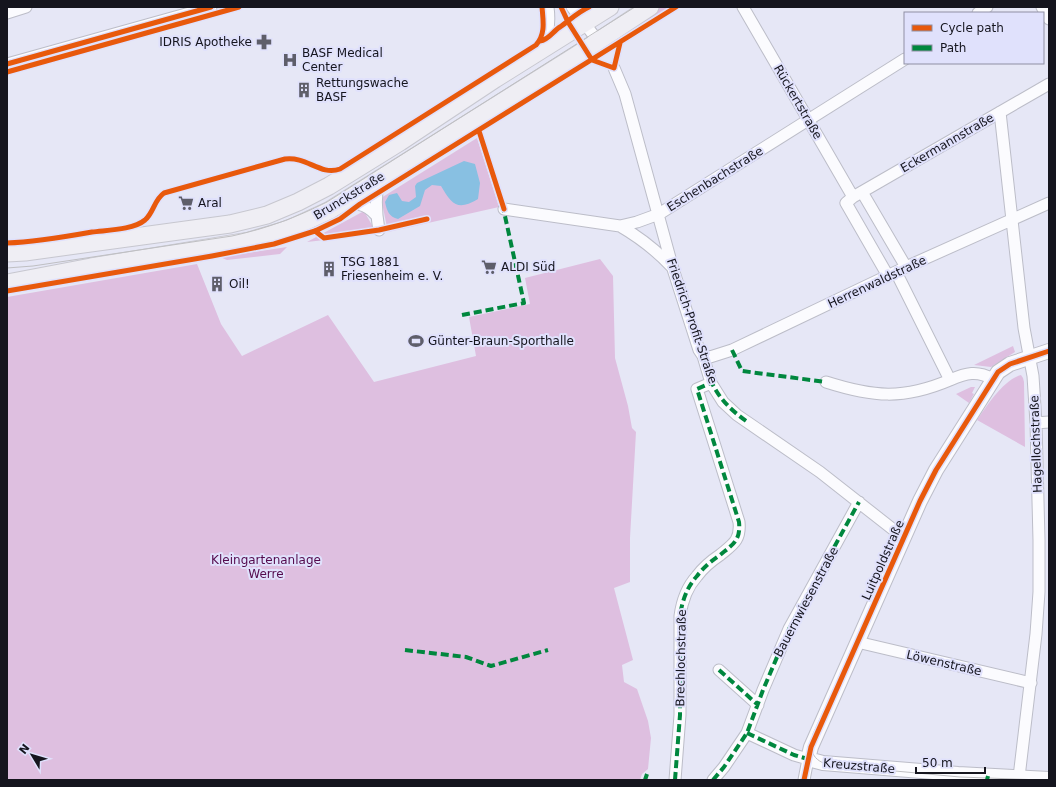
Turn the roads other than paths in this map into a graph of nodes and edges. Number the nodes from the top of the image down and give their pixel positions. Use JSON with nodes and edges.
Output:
{"nodes":[{"id":1,"x":26,"y":7,"type":"edge"},
{"id":2,"x":211,"y":7,"type":"edge"},
{"id":3,"x":548,"y":7,"type":"edge"},
{"id":4,"x":572,"y":7,"type":"edge"},
{"id":5,"x":610,"y":7,"type":"edge"},
{"id":6,"x":650,"y":7,"type":"edge"},
{"id":7,"x":743,"y":7,"type":"edge"},
{"id":8,"x":1042,"y":7,"type":"edge"},
{"id":9,"x":7,"y":12,"type":"edge"},
{"id":10,"x":1049,"y":19,"type":"edge"},
{"id":11,"x":584,"y":22,"type":"junction"},
{"id":12,"x":598,"y":41,"type":"junction"},
{"id":13,"x":540,"y":50,"type":"junction"},
{"id":14,"x":904,"y":61,"type":"edge"},
{"id":15,"x":7,"y":64,"type":"edge"},
{"id":16,"x":614,"y":68,"type":"dead end"},
{"id":17,"x":1049,"y":84,"type":"edge"},
{"id":18,"x":1000,"y":112,"type":"junction"},
{"id":19,"x":809,"y":121,"type":"junction"},
{"id":20,"x":379,"y":179,"type":"junction"},
{"id":21,"x":854,"y":197,"type":"junction"},
{"id":22,"x":1049,"y":203,"type":"edge"},
{"id":23,"x":504,"y":209,"type":"dead end"},
{"id":24,"x":330,"y":210,"type":"junction"},
{"id":25,"x":659,"y":214,"type":"junction"},
{"id":26,"x":376,"y":215,"type":"junction"},
{"id":27,"x":1012,"y":220,"type":"junction"},
{"id":28,"x":620,"y":226,"type":"junction"},
{"id":29,"x":379,"y":230,"type":"dead end"},
{"id":30,"x":7,"y":245,"type":"edge"},
{"id":31,"x":25,"y":252,"type":"junction"},
{"id":32,"x":7,"y":253,"type":"edge"},
{"id":33,"x":673,"y":269,"type":"junction"},
{"id":34,"x":897,"y":272,"type":"junction"},
{"id":35,"x":7,"y":282,"type":"edge"},
{"id":36,"x":1049,"y":351,"type":"edge"},
{"id":37,"x":703,"y":356,"type":"junction"},
{"id":38,"x":1030,"y":357,"type":"junction"},
{"id":39,"x":993,"y":379,"type":"junction"},
{"id":40,"x":950,"y":380,"type":"junction"},
{"id":41,"x":826,"y":382,"type":"dead end"},
{"id":42,"x":711,"y":383,"type":"junction"},
{"id":43,"x":1049,"y":422,"type":"edge"},
{"id":44,"x":1036,"y":423,"type":"junction"},
{"id":45,"x":859,"y":502,"type":"junction"},
{"id":46,"x":904,"y":538,"type":"junction"},
{"id":47,"x":1044,"y":539,"type":"edge"},
{"id":48,"x":857,"y":642,"type":"junction"},
{"id":49,"x":719,"y":670,"type":"dead end"},
{"id":50,"x":1031,"y":683,"type":"junction"},
{"id":51,"x":758,"y":705,"type":"junction"},
{"id":52,"x":747,"y":733,"type":"junction"},
{"id":53,"x":808,"y":759,"type":"junction"},
{"id":54,"x":987,"y":778,"type":"edge"},
{"id":55,"x":1019,"y":778,"type":"junction"},
{"id":56,"x":1049,"y":779,"type":"edge"},
{"id":57,"x":675,"y":780,"type":"edge"},
{"id":58,"x":713,"y":780,"type":"edge"},
{"id":59,"x":804,"y":780,"type":"edge"}],
"edges":[{"from":1,"to":9,"type":"street"},
{"from":2,"to":15,"type":"street"},
{"from":3,"to":13,"type":"street"},
{"from":4,"to":11,"type":"street"},
{"from":5,"to":11,"type":"main road","name":"Brunckstraße"},
{"from":6,"to":12,"type":"main road","name":"Brunckstraße"},
{"from":7,"to":19,"type":"street","name":"Rückertstraße"},
{"from":8,"to":10,"type":"street"},
{"from":11,"to":12,"type":"street"},
{"from":11,"to":13,"type":"main road","name":"Brunckstraße"},
{"from":12,"to":20,"type":"main road","name":"Brunckstraße"},
{"from":13,"to":31,"type":"main road","name":"Brunckstraße"},
{"from":14,"to":19,"type":"street","name":"Eschenbachstraße"},
{"from":16,"to":25,"type":"street","name":"Friedrich-Profit-Straße"},
{"from":17,"to":18,"type":"street","name":"Eckermannstraße"},
{"from":18,"to":21,"type":"street","name":"Eckermannstraße"},
{"from":18,"to":27,"type":"street","name":"Hagellochstraße"},
{"from":19,"to":21,"type":"street","name":"Rückertstraße"},
{"from":19,"to":25,"type":"street","name":"Eschenbachstraße"},
{"from":20,"to":24,"type":"main road","name":"Brunckstraße"},
{"from":20,"to":26,"type":"street"},
{"from":21,"to":34,"type":"street","name":"Rückertstraße"},
{"from":21,"to":34,"type":"street","name":"Rückertstraße"},
{"from":22,"to":27,"type":"street","name":"Herrenwaldstraße"},
{"from":23,"to":28,"type":"street","name":"Eschenbachstraße"},
{"from":24,"to":26,"type":"street"},
{"from":24,"to":35,"type":"main road","name":"Brunckstraße"},
{"from":25,"to":28,"type":"street","name":"Eschenbachstraße"},
{"from":25,"to":33,"type":"street","name":"Friedrich-Profit-Straße"},
{"from":26,"to":29,"type":"street"},
{"from":27,"to":34,"type":"street","name":"Herrenwaldstraße"},
{"from":27,"to":38,"type":"street","name":"Hagellochstraße"},
{"from":28,"to":33,"type":"street"},
{"from":30,"to":31,"type":"street"},
{"from":31,"to":32,"type":"main road","name":"Brunckstraße"},
{"from":33,"to":37,"type":"street","name":"Friedrich-Profit-Straße"},
{"from":34,"to":37,"type":"street","name":"Herrenwaldstraße"},
{"from":34,"to":40,"type":"street","name":"Rückertstraße"},
{"from":36,"to":38,"type":"street"},
{"from":37,"to":42,"type":"street","name":"Friedrich-Profit-Straße"},
{"from":38,"to":39,"type":"street","name":"Luitpoldstraße"},
{"from":38,"to":44,"type":"street","name":"Hagellochstraße"},
{"from":39,"to":40,"type":"street"},
{"from":39,"to":46,"type":"street","name":"Luitpoldstraße"},
{"from":40,"to":41,"type":"street"},
{"from":42,"to":45,"type":"street","name":"Friedrich-Profit-Straße"},
{"from":42,"to":57,"type":"street","name":"Brechlochstraße"},
{"from":43,"to":44,"type":"street"},
{"from":44,"to":47,"type":"street","name":"Hagellochstraße"},
{"from":45,"to":46,"type":"street","name":"Friedrich-Profit-Straße"},
{"from":45,"to":51,"type":"street","name":"Bauernwiesenstraße"},
{"from":46,"to":48,"type":"street","name":"Luitpoldstraße"},
{"from":47,"to":50,"type":"street","name":"Hagellochstraße"},
{"from":48,"to":50,"type":"street","name":"Löwenstraße"},
{"from":48,"to":53,"type":"street","name":"Luitpoldstraße"},
{"from":49,"to":51,"type":"street"},
{"from":50,"to":55,"type":"street","name":"Hagellochstraße"},
{"from":51,"to":52,"type":"street","name":"Bauernwiesenstraße"},
{"from":52,"to":53,"type":"street","name":"Kreuzstraße"},
{"from":52,"to":58,"type":"street","name":"Bauernwiesenstraße"},
{"from":53,"to":54,"type":"street","name":"Kreuzstraße"},
{"from":53,"to":59,"type":"street","name":"Luitpoldstraße"},
{"from":54,"to":55,"type":"street","name":"Kreuzstraße"},
{"from":55,"to":56,"type":"street","name":"Kreuzstraße"}]}
